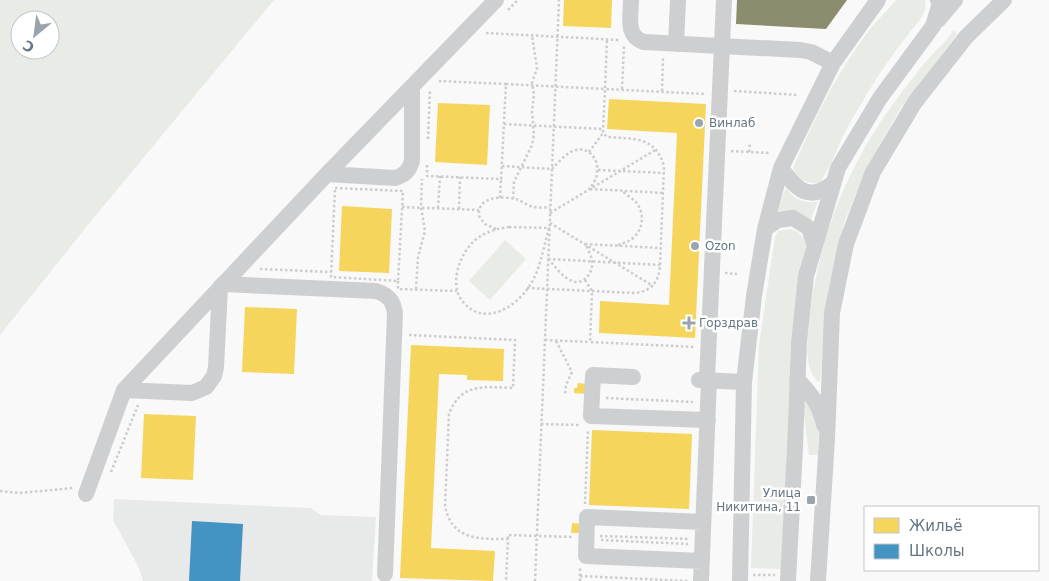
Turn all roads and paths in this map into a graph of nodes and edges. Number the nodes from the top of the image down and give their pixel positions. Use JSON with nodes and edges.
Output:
{"nodes":[{"id":1,"x":518,"y":0,"type":"edge"},
{"id":2,"x":560,"y":0,"type":"edge"},
{"id":3,"x":632,"y":0,"type":"edge"},
{"id":4,"x":678,"y":0,"type":"edge"},
{"id":5,"x":878,"y":0,"type":"edge"},
{"id":6,"x":938,"y":0,"type":"edge"},
{"id":7,"x":956,"y":0,"type":"edge"},
{"id":8,"x":1004,"y":0,"type":"edge"},
{"id":9,"x":728,"y":5,"type":"edge"},
{"id":10,"x":500,"y":7,"type":"edge"},
{"id":11,"x":933,"y":26,"type":"junction"},
{"id":12,"x":492,"y":27,"type":"dead end"},
{"id":13,"x":532,"y":36,"type":"junction"},
{"id":14,"x":558,"y":37,"type":"junction"},
{"id":15,"x":607,"y":39,"type":"junction"},
{"id":16,"x":670,"y":44,"type":"junction"},
{"id":17,"x":722,"y":46,"type":"junction"},
{"id":18,"x":833,"y":63,"type":"junction"},
{"id":19,"x":445,"y":74,"type":"dead end"},
{"id":20,"x":438,"y":81,"type":"junction"},
{"id":21,"x":506,"y":84,"type":"junction"},
{"id":22,"x":532,"y":85,"type":"junction"},
{"id":23,"x":412,"y":86,"type":"junction"},
{"id":24,"x":556,"y":86,"type":"junction"},
{"id":25,"x":430,"y":89,"type":"junction"},
{"id":26,"x":605,"y":89,"type":"junction"},
{"id":27,"x":622,"y":90,"type":"junction"},
{"id":28,"x":662,"y":91,"type":"junction"},
{"id":29,"x":712,"y":93,"type":"junction"},
{"id":30,"x":798,"y":95,"type":"dead end"},
{"id":31,"x":412,"y":108,"type":"junction"},
{"id":32,"x":504,"y":124,"type":"junction"},
{"id":33,"x":534,"y":125,"type":"junction"},
{"id":34,"x":554,"y":126,"type":"junction"},
{"id":35,"x":603,"y":130,"type":"junction"},
{"id":36,"x":428,"y":139,"type":"dead end"},
{"id":37,"x":750,"y":144,"type":"dead end"},
{"id":38,"x":657,"y":149,"type":"junction"},
{"id":39,"x":718,"y":150,"type":"junction"},
{"id":40,"x":589,"y":152,"type":"junction"},
{"id":41,"x":749,"y":152,"type":"junction"},
{"id":42,"x":769,"y":153,"type":"dead end"},
{"id":43,"x":427,"y":158,"type":"dead end"},
{"id":44,"x":502,"y":166,"type":"junction"},
{"id":45,"x":521,"y":167,"type":"junction"},
{"id":46,"x":780,"y":168,"type":"junction"},
{"id":47,"x":552,"y":169,"type":"junction"},
{"id":48,"x":598,"y":170,"type":"junction"},
{"id":49,"x":620,"y":171,"type":"junction"},
{"id":50,"x":665,"y":173,"type":"junction"},
{"id":51,"x":440,"y":176,"type":"junction"},
{"id":52,"x":460,"y":177,"type":"junction"},
{"id":53,"x":422,"y":179,"type":"dead end"},
{"id":54,"x":501,"y":179,"type":"junction"},
{"id":55,"x":331,"y":181,"type":"junction"},
{"id":56,"x":348,"y":182,"type":"junction"},
{"id":57,"x":834,"y":184,"type":"junction"},
{"id":58,"x":589,"y":189,"type":"junction"},
{"id":59,"x":622,"y":191,"type":"junction"},
{"id":60,"x":330,"y":193,"type":"dead end"},
{"id":61,"x":664,"y":193,"type":"junction"},
{"id":62,"x":500,"y":198,"type":"junction"},
{"id":63,"x":513,"y":199,"type":"junction"},
{"id":64,"x":402,"y":207,"type":"junction"},
{"id":65,"x":420,"y":208,"type":"junction"},
{"id":66,"x":438,"y":208,"type":"junction"},
{"id":67,"x":550,"y":208,"type":"junction"},
{"id":68,"x":459,"y":209,"type":"junction"},
{"id":69,"x":479,"y":210,"type":"junction"},
{"id":70,"x":550,"y":213,"type":"junction"},
{"id":71,"x":549,"y":222,"type":"junction"},
{"id":72,"x":549,"y":228,"type":"junction"},
{"id":73,"x":765,"y":229,"type":"junction"},
{"id":74,"x":496,"y":230,"type":"junction"},
{"id":75,"x":585,"y":244,"type":"junction"},
{"id":76,"x":617,"y":246,"type":"junction"},
{"id":77,"x":815,"y":246,"type":"junction"},
{"id":78,"x":661,"y":248,"type":"junction"},
{"id":79,"x":548,"y":259,"type":"junction"},
{"id":80,"x":266,"y":262,"type":"dead end"},
{"id":81,"x":593,"y":262,"type":"junction"},
{"id":82,"x":616,"y":263,"type":"junction"},
{"id":83,"x":660,"y":265,"type":"junction"},
{"id":84,"x":260,"y":268,"type":"junction"},
{"id":85,"x":331,"y":272,"type":"junction"},
{"id":86,"x":398,"y":280,"type":"junction"},
{"id":87,"x":585,"y":280,"type":"junction"},
{"id":88,"x":244,"y":285,"type":"junction"},
{"id":89,"x":222,"y":286,"type":"junction"},
{"id":90,"x":653,"y":286,"type":"junction"},
{"id":91,"x":528,"y":288,"type":"junction"},
{"id":92,"x":546,"y":289,"type":"junction"},
{"id":93,"x":416,"y":290,"type":"junction"},
{"id":94,"x":457,"y":291,"type":"junction"},
{"id":95,"x":592,"y":291,"type":"junction"},
{"id":96,"x":408,"y":335,"type":"dead end"},
{"id":97,"x":545,"y":340,"type":"junction"},
{"id":98,"x":556,"y":340,"type":"junction"},
{"id":99,"x":590,"y":342,"type":"junction"},
{"id":100,"x":700,"y":347,"type":"dead end"},
{"id":101,"x":633,"y":377,"type":"dead end"},
{"id":102,"x":705,"y":380,"type":"junction"},
{"id":103,"x":797,"y":380,"type":"junction"},
{"id":104,"x":744,"y":382,"type":"junction"},
{"id":105,"x":124,"y":390,"type":"junction"},
{"id":106,"x":144,"y":391,"type":"junction"},
{"id":107,"x":565,"y":395,"type":"dead end"},
{"id":108,"x":592,"y":398,"type":"junction"},
{"id":109,"x":697,"y":402,"type":"dead end"},
{"id":110,"x":708,"y":420,"type":"junction"},
{"id":111,"x":588,"y":426,"type":"dead end"},
{"id":112,"x":827,"y":439,"type":"junction"},
{"id":113,"x":110,"y":474,"type":"dead end"},
{"id":114,"x":87,"y":490,"type":"joint"},
{"id":115,"x":0,"y":491,"type":"edge"},
{"id":116,"x":584,"y":509,"type":"dead end"},
{"id":117,"x":703,"y":522,"type":"junction"},
{"id":118,"x":537,"y":536,"type":"junction"},
{"id":119,"x":582,"y":537,"type":"junction"},
{"id":120,"x":508,"y":539,"type":"junction"},
{"id":121,"x":691,"y":540,"type":"dead end"},
{"id":122,"x":691,"y":544,"type":"dead end"},
{"id":123,"x":702,"y":561,"type":"junction"},
{"id":124,"x":385,"y":574,"type":"dead end"},
{"id":125,"x":580,"y":576,"type":"dead end"},
{"id":126,"x":506,"y":581,"type":"edge"},
{"id":127,"x":535,"y":581,"type":"edge"},
{"id":128,"x":690,"y":581,"type":"edge"},
{"id":129,"x":701,"y":581,"type":"edge"},
{"id":130,"x":740,"y":581,"type":"edge"},
{"id":131,"x":788,"y":581,"type":"edge"},
{"id":132,"x":818,"y":581,"type":"edge"}],
"edges":[{"from":1,"to":10,"type":"path"},
{"from":2,"to":14,"type":"path"},
{"from":3,"to":16,"type":"street"},
{"from":4,"to":16,"type":"street"},
{"from":5,"to":18,"type":"street"},
{"from":6,"to":11,"type":"street"},
{"from":7,"to":11,"type":"street"},
{"from":8,"to":112,"type":"street"},
{"from":9,"to":17,"type":"street"},
{"from":10,"to":23,"type":"street"},
{"from":11,"to":57,"type":"street"},
{"from":12,"to":13,"type":"path"},
{"from":13,"to":14,"type":"path"},
{"from":13,"to":22,"type":"path"},
{"from":14,"to":15,"type":"path"},
{"from":14,"to":24,"type":"path"},
{"from":15,"to":26,"type":"path"},
{"from":15,"to":27,"type":"path"},
{"from":16,"to":17,"type":"street"},
{"from":16,"to":28,"type":"path"},
{"from":17,"to":18,"type":"street"},
{"from":17,"to":29,"type":"street"},
{"from":18,"to":46,"type":"street"},
{"from":19,"to":20,"type":"path"},
{"from":20,"to":21,"type":"path"},
{"from":20,"to":25,"type":"path"},
{"from":21,"to":22,"type":"path"},
{"from":21,"to":32,"type":"path"},
{"from":22,"to":24,"type":"path"},
{"from":22,"to":33,"type":"path"},
{"from":23,"to":31,"type":"street"},
{"from":23,"to":55,"type":"street"},
{"from":24,"to":26,"type":"path"},
{"from":24,"to":34,"type":"path"},
{"from":25,"to":31,"type":"path"},
{"from":25,"to":36,"type":"path"},
{"from":26,"to":27,"type":"path"},
{"from":26,"to":35,"type":"path"},
{"from":27,"to":28,"type":"path"},
{"from":28,"to":29,"type":"path"},
{"from":29,"to":30,"type":"path"},
{"from":29,"to":39,"type":"street"},
{"from":31,"to":56,"type":"street"},
{"from":32,"to":33,"type":"path"},
{"from":32,"to":44,"type":"path"},
{"from":33,"to":34,"type":"path"},
{"from":33,"to":45,"type":"path"},
{"from":34,"to":35,"type":"path"},
{"from":34,"to":47,"type":"path"},
{"from":35,"to":38,"type":"path"},
{"from":35,"to":40,"type":"path"},
{"from":37,"to":41,"type":"path"},
{"from":38,"to":49,"type":"path"},
{"from":38,"to":50,"type":"path"},
{"from":39,"to":41,"type":"path"},
{"from":39,"to":102,"type":"street"},
{"from":40,"to":47,"type":"path"},
{"from":40,"to":48,"type":"path"},
{"from":41,"to":42,"type":"path"},
{"from":43,"to":51,"type":"path"},
{"from":44,"to":45,"type":"path"},
{"from":44,"to":54,"type":"path"},
{"from":45,"to":47,"type":"path"},
{"from":45,"to":63,"type":"path"},
{"from":46,"to":57,"type":"street"},
{"from":46,"to":73,"type":"street"},
{"from":47,"to":67,"type":"path"},
{"from":48,"to":49,"type":"path"},
{"from":48,"to":58,"type":"path"},
{"from":49,"to":50,"type":"path"},
{"from":49,"to":58,"type":"path"},
{"from":50,"to":61,"type":"path"},
{"from":51,"to":52,"type":"path"},
{"from":51,"to":66,"type":"path"},
{"from":52,"to":54,"type":"path"},
{"from":52,"to":68,"type":"path"},
{"from":53,"to":65,"type":"path"},
{"from":54,"to":62,"type":"path"},
{"from":55,"to":56,"type":"street"},
{"from":55,"to":56,"type":"path"},
{"from":55,"to":60,"type":"path"},
{"from":55,"to":85,"type":"path"},
{"from":55,"to":89,"type":"street"},
{"from":56,"to":64,"type":"path"},
{"from":57,"to":77,"type":"street"},
{"from":58,"to":59,"type":"path"},
{"from":58,"to":70,"type":"path"},
{"from":59,"to":61,"type":"path"},
{"from":59,"to":76,"type":"path"},
{"from":61,"to":78,"type":"path"},
{"from":62,"to":63,"type":"path"},
{"from":62,"to":69,"type":"path"},
{"from":63,"to":67,"type":"path"},
{"from":64,"to":65,"type":"path"},
{"from":64,"to":86,"type":"path"},
{"from":65,"to":66,"type":"path"},
{"from":65,"to":93,"type":"path"},
{"from":66,"to":68,"type":"path"},
{"from":67,"to":70,"type":"path"},
{"from":68,"to":69,"type":"path"},
{"from":69,"to":74,"type":"path"},
{"from":70,"to":71,"type":"path"},
{"from":71,"to":72,"type":"path"},
{"from":71,"to":75,"type":"path"},
{"from":72,"to":74,"type":"path"},
{"from":72,"to":79,"type":"path"},
{"from":72,"to":91,"type":"path"},
{"from":73,"to":77,"type":"street"},
{"from":73,"to":104,"type":"street"},
{"from":74,"to":94,"type":"path"},
{"from":75,"to":76,"type":"path"},
{"from":75,"to":81,"type":"path"},
{"from":75,"to":82,"type":"path"},
{"from":76,"to":78,"type":"path"},
{"from":77,"to":103,"type":"street"},
{"from":78,"to":83,"type":"path"},
{"from":79,"to":81,"type":"path"},
{"from":79,"to":87,"type":"path"},
{"from":79,"to":92,"type":"path"},
{"from":80,"to":84,"type":"path"},
{"from":81,"to":82,"type":"path"},
{"from":81,"to":87,"type":"path"},
{"from":82,"to":83,"type":"path"},
{"from":82,"to":90,"type":"path"},
{"from":83,"to":90,"type":"path"},
{"from":84,"to":85,"type":"path"},
{"from":84,"to":88,"type":"path"},
{"from":85,"to":86,"type":"path"},
{"from":86,"to":93,"type":"path"},
{"from":87,"to":95,"type":"path"},
{"from":88,"to":89,"type":"street"},
{"from":88,"to":124,"type":"street"},
{"from":89,"to":105,"type":"street"},
{"from":89,"to":106,"type":"street"},
{"from":90,"to":95,"type":"path"},
{"from":91,"to":92,"type":"path"},
{"from":91,"to":94,"type":"path"},
{"from":92,"to":95,"type":"path"},
{"from":92,"to":97,"type":"path"},
{"from":93,"to":94,"type":"path"},
{"from":95,"to":99,"type":"path"},
{"from":96,"to":120,"type":"path"},
{"from":97,"to":98,"type":"path"},
{"from":97,"to":118,"type":"path"},
{"from":98,"to":99,"type":"path"},
{"from":98,"to":107,"type":"path"},
{"from":99,"to":100,"type":"path"},
{"from":101,"to":108,"type":"street"},
{"from":102,"to":104,"type":"street"},
{"from":102,"to":110,"type":"street"},
{"from":103,"to":112,"type":"street"},
{"from":103,"to":131,"type":"street"},
{"from":104,"to":130,"type":"street"},
{"from":105,"to":106,"type":"street"},
{"from":105,"to":114,"type":"street"},
{"from":106,"to":113,"type":"path"},
{"from":108,"to":109,"type":"path"},
{"from":108,"to":110,"type":"street"},
{"from":110,"to":117,"type":"street"},
{"from":111,"to":116,"type":"path"},
{"from":112,"to":132,"type":"street"},
{"from":114,"to":115,"type":"path"},
{"from":117,"to":119,"type":"street"},
{"from":117,"to":123,"type":"street"},
{"from":118,"to":119,"type":"path"},
{"from":118,"to":120,"type":"path"},
{"from":118,"to":127,"type":"path"},
{"from":119,"to":121,"type":"path"},
{"from":119,"to":122,"type":"path"},
{"from":119,"to":123,"type":"street"},
{"from":120,"to":126,"type":"path"},
{"from":123,"to":129,"type":"street"},
{"from":125,"to":128,"type":"path"}]}
